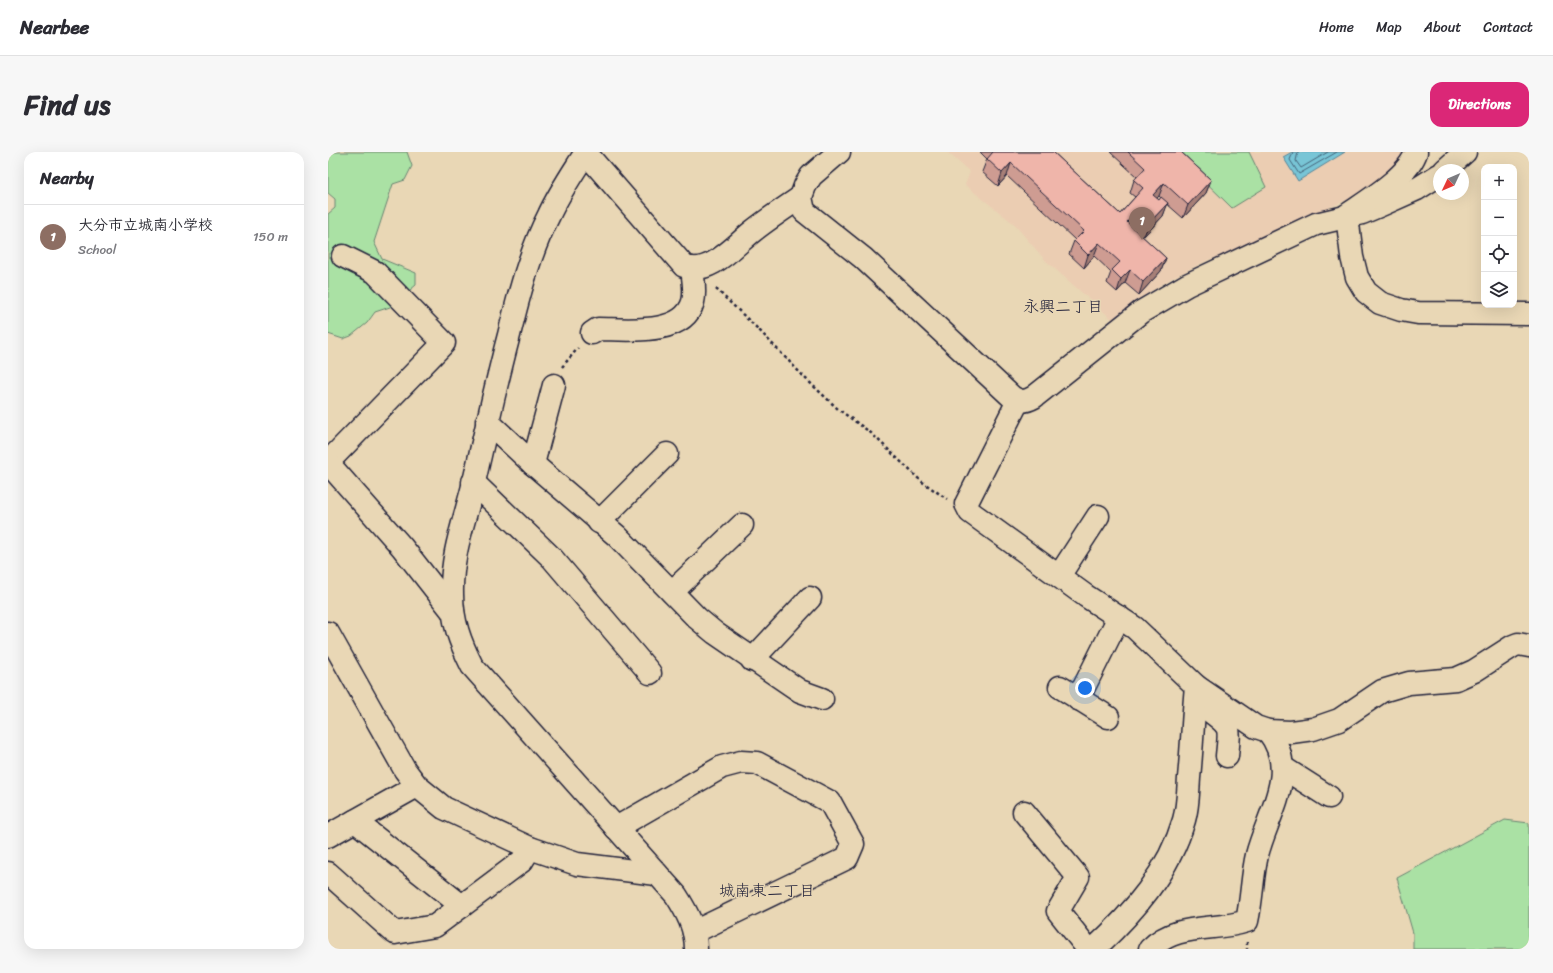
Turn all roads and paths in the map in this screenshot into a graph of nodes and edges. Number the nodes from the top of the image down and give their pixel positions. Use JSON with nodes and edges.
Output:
{"nodes":[{"id":1,"x":585,"y":152,"type":"edge"},
{"id":2,"x":839,"y":152,"type":"edge"},
{"id":3,"x":1416,"y":152,"type":"edge"},
{"id":4,"x":1465,"y":152,"type":"edge"},
{"id":5,"x":1452,"y":164,"type":"edge"},
{"id":6,"x":1433,"y":179,"type":"edge"},
{"id":7,"x":801,"y":197,"type":"junction"},
{"id":8,"x":1347,"y":215,"type":"junction"},
{"id":9,"x":343,"y":256,"type":"dead end"},
{"id":10,"x":694,"y":268,"type":"junction"},
{"id":11,"x":1529,"y":314,"type":"edge"},
{"id":12,"x":592,"y":333,"type":"joint"},
{"id":13,"x":554,"y":385,"type":"joint"},
{"id":14,"x":1018,"y":401,"type":"junction"},
{"id":15,"x":487,"y":421,"type":"junction"},
{"id":16,"x":667,"y":454,"type":"dead end"},
{"id":17,"x":328,"y":463,"type":"edge"},
{"id":18,"x":533,"y":464,"type":"junction"},
{"id":19,"x":473,"y":482,"type":"junction"},
{"id":20,"x":969,"y":509,"type":"junction"},
{"id":21,"x":1098,"y":516,"type":"dead end"},
{"id":22,"x":599,"y":522,"type":"junction"},
{"id":23,"x":742,"y":525,"type":"dead end"},
{"id":24,"x":1059,"y":576,"type":"junction"},
{"id":25,"x":672,"y":592,"type":"junction"},
{"id":26,"x":810,"y":598,"type":"dead end"},
{"id":27,"x":453,"y":612,"type":"junction"},
{"id":28,"x":1119,"y":617,"type":"junction"},
{"id":29,"x":328,"y":633,"type":"edge"},
{"id":30,"x":1529,"y":646,"type":"edge"},
{"id":31,"x":752,"y":660,"type":"junction"},
{"id":32,"x":650,"y":673,"type":"dead end"},
{"id":33,"x":1060,"y":687,"type":"dead end"},
{"id":34,"x":1195,"y":693,"type":"junction"},
{"id":35,"x":822,"y":699,"type":"dead end"},
{"id":36,"x":1078,"y":699,"type":"junction"},
{"id":37,"x":1108,"y":717,"type":"dead end"},
{"id":38,"x":1268,"y":731,"type":"junction"},
{"id":39,"x":1227,"y":756,"type":"dead end"},
{"id":40,"x":1282,"y":767,"type":"junction"},
{"id":41,"x":417,"y":786,"type":"junction"},
{"id":42,"x":1329,"y":797,"type":"dead end"},
{"id":43,"x":1024,"y":812,"type":"dead end"},
{"id":44,"x":355,"y":821,"type":"junction"},
{"id":45,"x":616,"y":828,"type":"junction"},
{"id":46,"x":328,"y":836,"type":"edge"},
{"id":47,"x":530,"y":848,"type":"junction"},
{"id":48,"x":328,"y":873,"type":"edge"},
{"id":49,"x":657,"y":874,"type":"junction"},
{"id":50,"x":462,"y":906,"type":"junction"},
{"id":51,"x":695,"y":941,"type":"edge"},
{"id":52,"x":1088,"y":949,"type":"edge"},
{"id":53,"x":1094,"y":949,"type":"edge"},
{"id":54,"x":1150,"y":949,"type":"edge"}],
"edges":[{"from":1,"to":10,"type":"street"},
{"from":1,"to":15,"type":"street"},
{"from":2,"to":7,"type":"street"},
{"from":3,"to":8,"type":"street"},
{"from":4,"to":5,"type":"street"},
{"from":6,"to":8,"type":"street"},
{"from":7,"to":10,"type":"street"},
{"from":7,"to":14,"type":"street"},
{"from":8,"to":11,"type":"street"},
{"from":8,"to":14,"type":"street"},
{"from":9,"to":17,"type":"street"},
{"from":10,"to":12,"type":"street"},
{"from":10,"to":20,"type":"path"},
{"from":12,"to":13,"type":"path"},
{"from":13,"to":18,"type":"street"},
{"from":14,"to":20,"type":"street"},
{"from":15,"to":18,"type":"street"},
{"from":15,"to":19,"type":"street"},
{"from":16,"to":22,"type":"street"},
{"from":17,"to":27,"type":"street"},
{"from":18,"to":22,"type":"street"},
{"from":19,"to":27,"type":"street"},
{"from":19,"to":32,"type":"street"},
{"from":20,"to":24,"type":"street"},
{"from":21,"to":24,"type":"street"},
{"from":22,"to":25,"type":"street"},
{"from":23,"to":25,"type":"street"},
{"from":24,"to":28,"type":"street"},
{"from":25,"to":31,"type":"street"},
{"from":26,"to":31,"type":"street"},
{"from":27,"to":45,"type":"street"},
{"from":28,"to":34,"type":"street"},
{"from":28,"to":36,"type":"street"},
{"from":29,"to":41,"type":"street"},
{"from":30,"to":38,"type":"street"},
{"from":31,"to":35,"type":"street"},
{"from":33,"to":36,"type":"street"},
{"from":34,"to":38,"type":"street"},
{"from":34,"to":39,"type":"street"},
{"from":34,"to":53,"type":"street"},
{"from":36,"to":37,"type":"street"},
{"from":38,"to":40,"type":"street"},
{"from":40,"to":42,"type":"street"},
{"from":40,"to":54,"type":"street"},
{"from":41,"to":44,"type":"street"},
{"from":41,"to":47,"type":"street"},
{"from":43,"to":52,"type":"street"},
{"from":44,"to":46,"type":"street"},
{"from":44,"to":50,"type":"street"},
{"from":45,"to":49,"type":"street"},
{"from":45,"to":51,"type":"street"},
{"from":47,"to":49,"type":"street"},
{"from":47,"to":50,"type":"street"},
{"from":48,"to":50,"type":"street"},
{"from":49,"to":51,"type":"street"}]}
